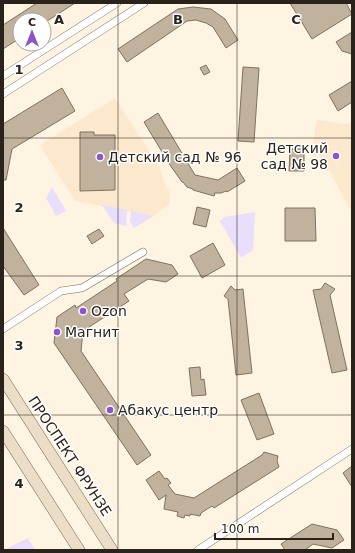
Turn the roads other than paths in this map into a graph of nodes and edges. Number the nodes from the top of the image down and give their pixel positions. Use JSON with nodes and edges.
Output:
{"nodes":[{"id":1,"x":117,"y":3,"type":"edge"},
{"id":2,"x":144,"y":3,"type":"edge"},
{"id":3,"x":3,"y":76,"type":"edge"},
{"id":4,"x":3,"y":94,"type":"edge"},
{"id":5,"x":142,"y":252,"type":"dead end"},
{"id":6,"x":3,"y":329,"type":"edge"},
{"id":7,"x":3,"y":379,"type":"edge"},
{"id":8,"x":3,"y":431,"type":"edge"},
{"id":9,"x":352,"y":449,"type":"edge"},
{"id":10,"x":79,"y":550,"type":"edge"},
{"id":11,"x":112,"y":550,"type":"edge"},
{"id":12,"x":198,"y":550,"type":"edge"}],
"edges":[{"from":1,"to":3,"type":"street"},
{"from":2,"to":4,"type":"street"},
{"from":5,"to":6,"type":"street"},
{"from":7,"to":11,"type":"main road","name":"ПРОСПЕКТ ФРУНЗЕ"},
{"from":8,"to":10,"type":"main road"},
{"from":9,"to":12,"type":"street"}]}
